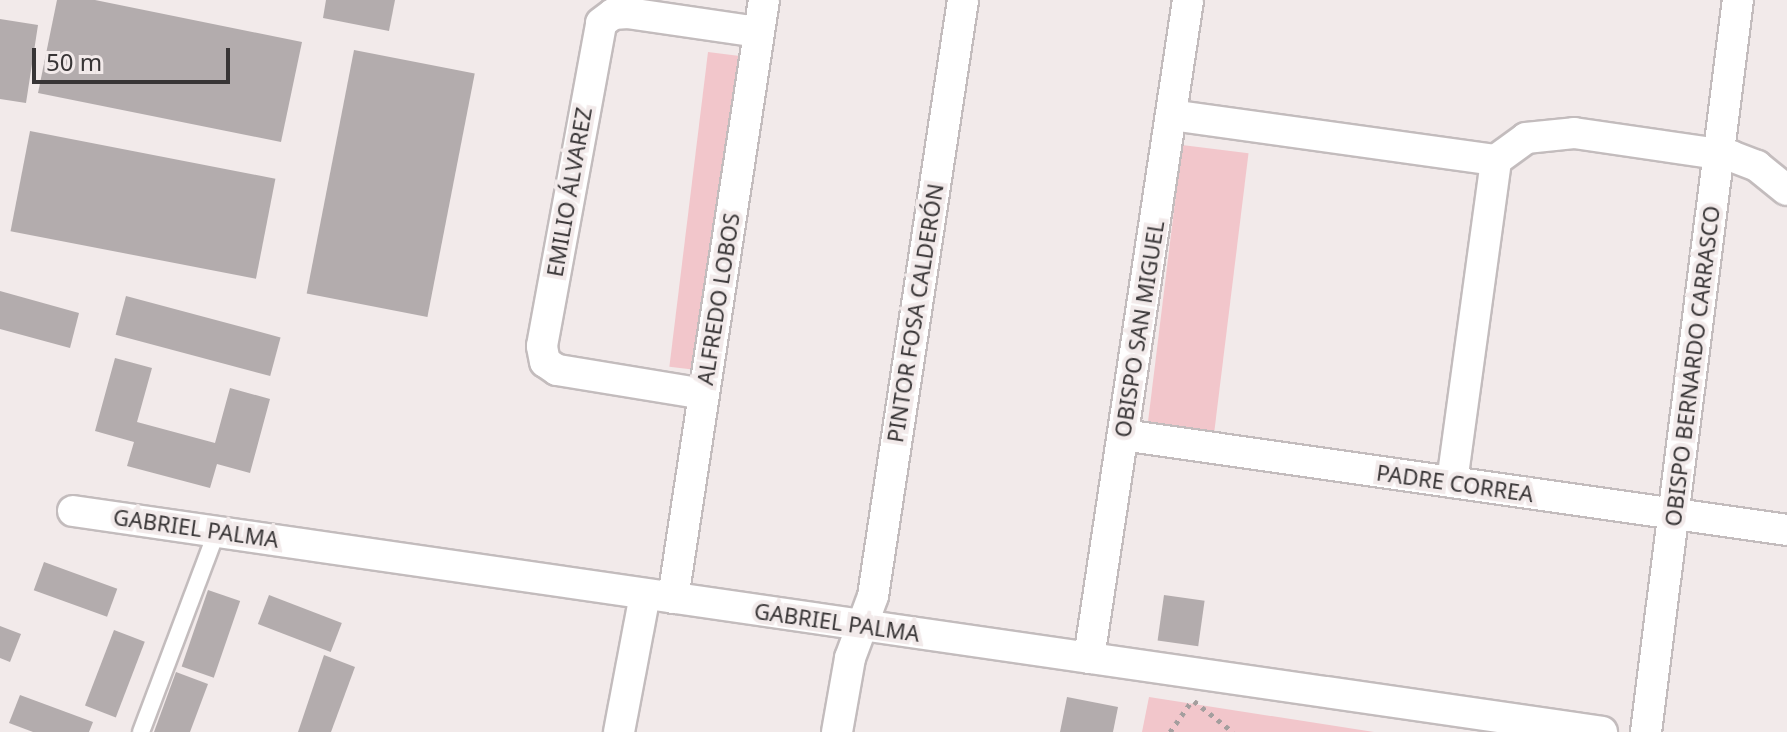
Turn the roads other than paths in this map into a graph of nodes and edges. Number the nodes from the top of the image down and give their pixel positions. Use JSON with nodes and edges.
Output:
{"nodes":[{"id":1,"x":764,"y":0,"type":"edge"},
{"id":2,"x":963,"y":0,"type":"edge"},
{"id":3,"x":1188,"y":0,"type":"edge"},
{"id":4,"x":1738,"y":0,"type":"edge"},
{"id":5,"x":759,"y":32,"type":"junction"},
{"id":6,"x":1171,"y":115,"type":"junction"},
{"id":7,"x":1718,"y":153,"type":"junction"},
{"id":8,"x":1496,"y":160,"type":"junction"},
{"id":9,"x":1787,"y":190,"type":"edge"},
{"id":10,"x":704,"y":394,"type":"junction"},
{"id":11,"x":1123,"y":435,"type":"junction"},
{"id":12,"x":1452,"y":482,"type":"junction"},
{"id":13,"x":73,"y":511,"type":"dead end"},
{"id":14,"x":1673,"y":514,"type":"junction"},
{"id":15,"x":1787,"y":530,"type":"edge"},
{"id":16,"x":217,"y":531,"type":"junction"},
{"id":17,"x":659,"y":596,"type":"junction"},
{"id":18,"x":862,"y":625,"type":"junction"},
{"id":19,"x":1089,"y":658,"type":"junction"},
{"id":20,"x":141,"y":732,"type":"edge"},
{"id":21,"x":619,"y":732,"type":"edge"},
{"id":22,"x":837,"y":732,"type":"edge"},
{"id":23,"x":1602,"y":732,"type":"edge"},
{"id":24,"x":1646,"y":732,"type":"edge"}],
"edges":[{"from":1,"to":5,"type":"street","name":"ALFREDO LOBOS"},
{"from":2,"to":18,"type":"street","name":"PINTOR FOSA CALDERÓN"},
{"from":3,"to":6,"type":"street","name":"OBISPO SAN MIGUEL"},
{"from":4,"to":7,"type":"street","name":"OBISPO BERNARDO CARRASCO"},
{"from":5,"to":10,"type":"street","name":"ALFREDO LOBOS"},
{"from":5,"to":10,"type":"street","name":"EMILIO ÁLVAREZ"},
{"from":6,"to":8,"type":"street"},
{"from":6,"to":11,"type":"street","name":"OBISPO SAN MIGUEL"},
{"from":7,"to":8,"type":"street"},
{"from":7,"to":9,"type":"street"},
{"from":7,"to":14,"type":"street","name":"OBISPO BERNARDO CARRASCO"},
{"from":8,"to":12,"type":"street"},
{"from":10,"to":17,"type":"street","name":"ALFREDO LOBOS"},
{"from":11,"to":12,"type":"street","name":"PADRE CORREA"},
{"from":11,"to":19,"type":"street","name":"OBISPO SAN MIGUEL"},
{"from":12,"to":14,"type":"street","name":"PADRE CORREA"},
{"from":13,"to":16,"type":"street","name":"GABRIEL PALMA"},
{"from":14,"to":15,"type":"street","name":"PADRE CORREA"},
{"from":14,"to":24,"type":"street","name":"OBISPO BERNARDO CARRASCO"},
{"from":16,"to":17,"type":"street","name":"GABRIEL PALMA"},
{"from":16,"to":20,"type":"lane"},
{"from":17,"to":18,"type":"street","name":"GABRIEL PALMA"},
{"from":17,"to":21,"type":"street","name":"ALFREDO LOBOS"},
{"from":18,"to":19,"type":"street","name":"GABRIEL PALMA"},
{"from":18,"to":22,"type":"street","name":"PINTOR FOSA CALDERÓN"},
{"from":19,"to":23,"type":"street","name":"GABRIEL PALMA"}]}
